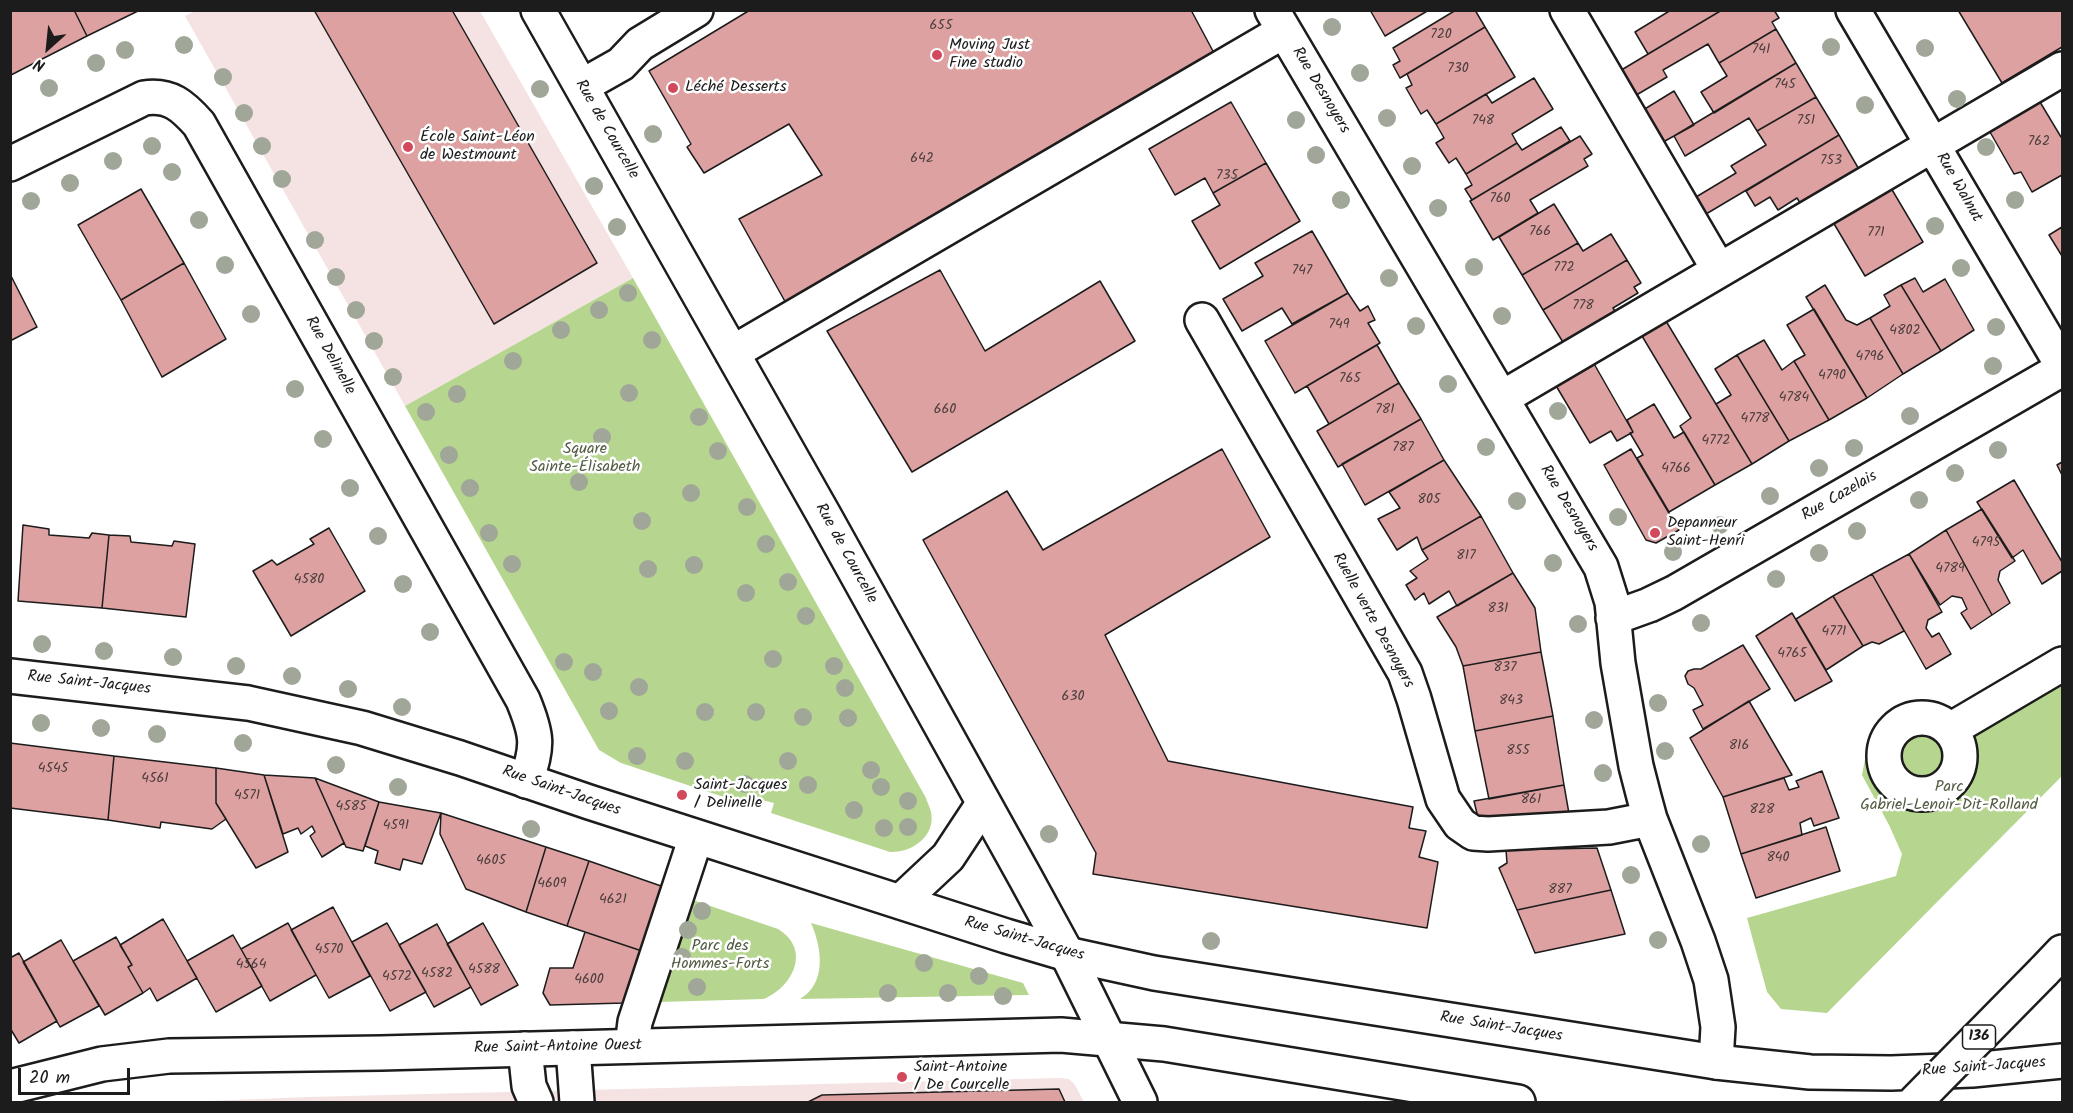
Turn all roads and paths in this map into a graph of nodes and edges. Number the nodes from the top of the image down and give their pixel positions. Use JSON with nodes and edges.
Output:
{"nodes":[{"id":1,"x":538,"y":10,"type":"edge"},
{"id":2,"x":696,"y":10,"type":"edge"},
{"id":3,"x":1567,"y":10,"type":"edge"},
{"id":4,"x":1853,"y":10,"type":"edge"},
{"id":5,"x":1278,"y":21,"type":"edge"},
{"id":6,"x":2062,"y":69,"type":"edge"},
{"id":7,"x":582,"y":87,"type":"junction"},
{"id":8,"x":1933,"y":145,"type":"junction"},
{"id":9,"x":10,"y":164,"type":"edge"},
{"id":10,"x":1719,"y":270,"type":"junction"},
{"id":11,"x":1202,"y":320,"type":"dead end"},
{"id":12,"x":732,"y":353,"type":"junction"},
{"id":13,"x":2062,"y":367,"type":"edge"},
{"id":14,"x":1502,"y":398,"type":"junction"},
{"id":15,"x":1613,"y":618,"type":"junction"},
{"id":16,"x":2062,"y":664,"type":"edge"},
{"id":17,"x":10,"y":676,"type":"edge"},
{"id":18,"x":1950,"y":730,"type":"dead end"},
{"id":19,"x":526,"y":781,"type":"junction"},
{"id":20,"x":983,"y":804,"type":"junction"},
{"id":21,"x":1650,"y":819,"type":"junction"},
{"id":22,"x":696,"y":837,"type":"junction"},
{"id":23,"x":900,"y":902,"type":"junction"},
{"id":24,"x":1067,"y":954,"type":"junction"},
{"id":25,"x":2053,"y":962,"type":"edge"},
{"id":26,"x":1109,"y":1039,"type":"junction"},
{"id":27,"x":632,"y":1046,"type":"junction"},
{"id":28,"x":573,"y":1048,"type":"junction"},
{"id":29,"x":525,"y":1049,"type":"junction"},
{"id":30,"x":2062,"y":1061,"type":"edge"},
{"id":31,"x":1716,"y":1062,"type":"junction"},
{"id":32,"x":10,"y":1087,"type":"edge"},
{"id":33,"x":536,"y":1102,"type":"edge"},
{"id":34,"x":577,"y":1102,"type":"edge"},
{"id":35,"x":1140,"y":1102,"type":"edge"},
{"id":36,"x":1518,"y":1102,"type":"edge"},
{"id":37,"x":1915,"y":1102,"type":"edge"}],
"edges":[{"from":1,"to":7,"type":"main road","name":"Rue de Courcelle"},
{"from":2,"to":7,"type":"main road"},
{"from":3,"to":10,"type":"main road"},
{"from":4,"to":8,"type":"main road","name":"Rue Walnut"},
{"from":5,"to":12,"type":"main road"},
{"from":5,"to":14,"type":"main road","name":"Rue Desnoyers"},
{"from":6,"to":8,"type":"main road"},
{"from":7,"to":12,"type":"main road","name":"Rue de Courcelle"},
{"from":8,"to":10,"type":"main road"},
{"from":8,"to":13,"type":"main road","name":"Rue Walnut"},
{"from":9,"to":19,"type":"main road","name":"Rue Delinelle"},
{"from":10,"to":14,"type":"main road"},
{"from":11,"to":21,"type":"main road","name":"Ruelle verte Desnoyers"},
{"from":12,"to":20,"type":"main road","name":"Rue de Courcelle"},
{"from":13,"to":15,"type":"main road","name":"Rue Cazelais"},
{"from":14,"to":15,"type":"main road","name":"Rue Desnoyers"},
{"from":15,"to":21,"type":"main road","name":"Rue Desnoyers"},
{"from":16,"to":18,"type":"main road"},
{"from":17,"to":19,"type":"main road","name":"Rue Saint-Jacques"},
{"from":19,"to":22,"type":"main road","name":"Rue Saint-Jacques"},
{"from":20,"to":23,"type":"main road"},
{"from":20,"to":24,"type":"main road","name":"Rue de Courcelle"},
{"from":21,"to":31,"type":"main road","name":"Rue Desnoyers"},
{"from":22,"to":23,"type":"main road","name":"Rue Saint-Jacques"},
{"from":22,"to":27,"type":"main road"},
{"from":23,"to":24,"type":"main road","name":"Rue Saint-Jacques"},
{"from":24,"to":26,"type":"main road","name":"Rue de Courcelle"},
{"from":24,"to":31,"type":"main road","name":"Rue Saint-Jacques"},
{"from":25,"to":37,"type":"main road","number":"136","bridge":true},
{"from":26,"to":27,"type":"main road","name":"Rue Saint-Antoine Ouest"},
{"from":26,"to":35,"type":"main road","name":"Rue de Courcelle"},
{"from":26,"to":36,"type":"main road"},
{"from":27,"to":28,"type":"main road","name":"Rue Saint-Antoine Ouest"},
{"from":28,"to":29,"type":"main road","name":"Rue Saint-Antoine Ouest"},
{"from":28,"to":34,"type":"main road"},
{"from":29,"to":32,"type":"main road","name":"Rue Saint-Antoine Ouest"},
{"from":29,"to":33,"type":"main road"},
{"from":30,"to":31,"type":"main road","name":"Rue Saint-Jacques"}]}
